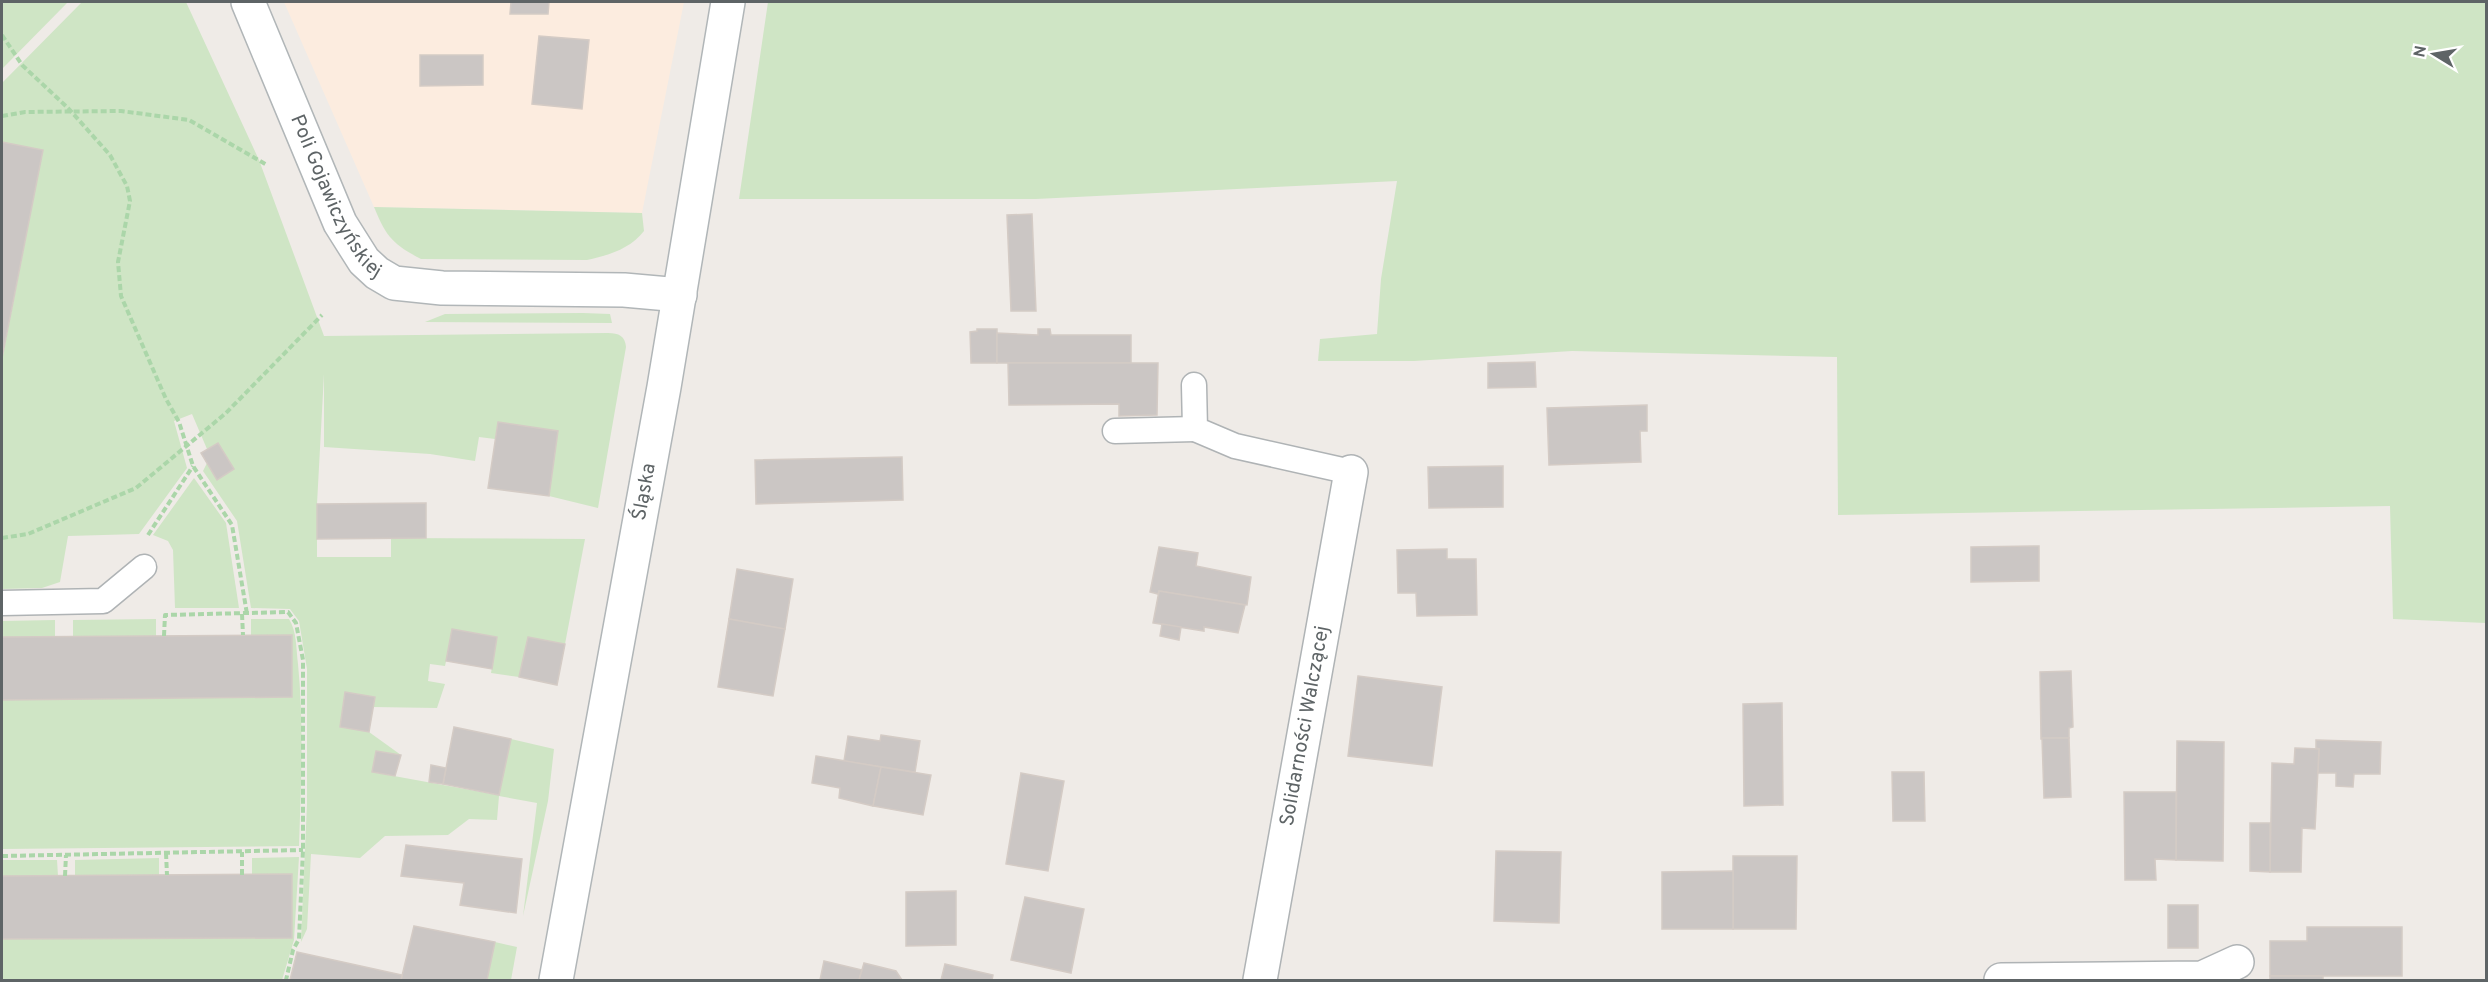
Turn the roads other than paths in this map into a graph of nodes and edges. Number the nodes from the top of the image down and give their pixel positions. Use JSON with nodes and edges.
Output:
{"nodes":[{"id":1,"x":248,"y":2,"type":"edge"},
{"id":2,"x":728,"y":2,"type":"edge"},
{"id":3,"x":680,"y":295,"type":"junction"},
{"id":4,"x":1194,"y":385,"type":"dead end"},
{"id":5,"x":1195,"y":429,"type":"junction"},
{"id":6,"x":1115,"y":431,"type":"dead end"},
{"id":7,"x":1351,"y":472,"type":"joint"},
{"id":8,"x":144,"y":567,"type":"road end"},
{"id":9,"x":2,"y":603,"type":"edge"},
{"id":10,"x":2237,"y":962,"type":"dead end"},
{"id":11,"x":556,"y":981,"type":"edge"},
{"id":12,"x":1260,"y":981,"type":"edge"},
{"id":13,"x":2001,"y":981,"type":"edge"}],
"edges":[{"from":1,"to":3,"type":"street","name":"Poli Gojawiczyńskiej"},
{"from":2,"to":3,"type":"street","name":"Śląska"},
{"from":3,"to":11,"type":"street","name":"Śląska"},
{"from":4,"to":5,"type":"lane"},
{"from":5,"to":6,"type":"lane"},
{"from":5,"to":7,"type":"lane"},
{"from":7,"to":12,"type":"street","name":"Solidarności Walczącej"},
{"from":8,"to":9,"type":"lane"},
{"from":10,"to":13,"type":"street"}]}
